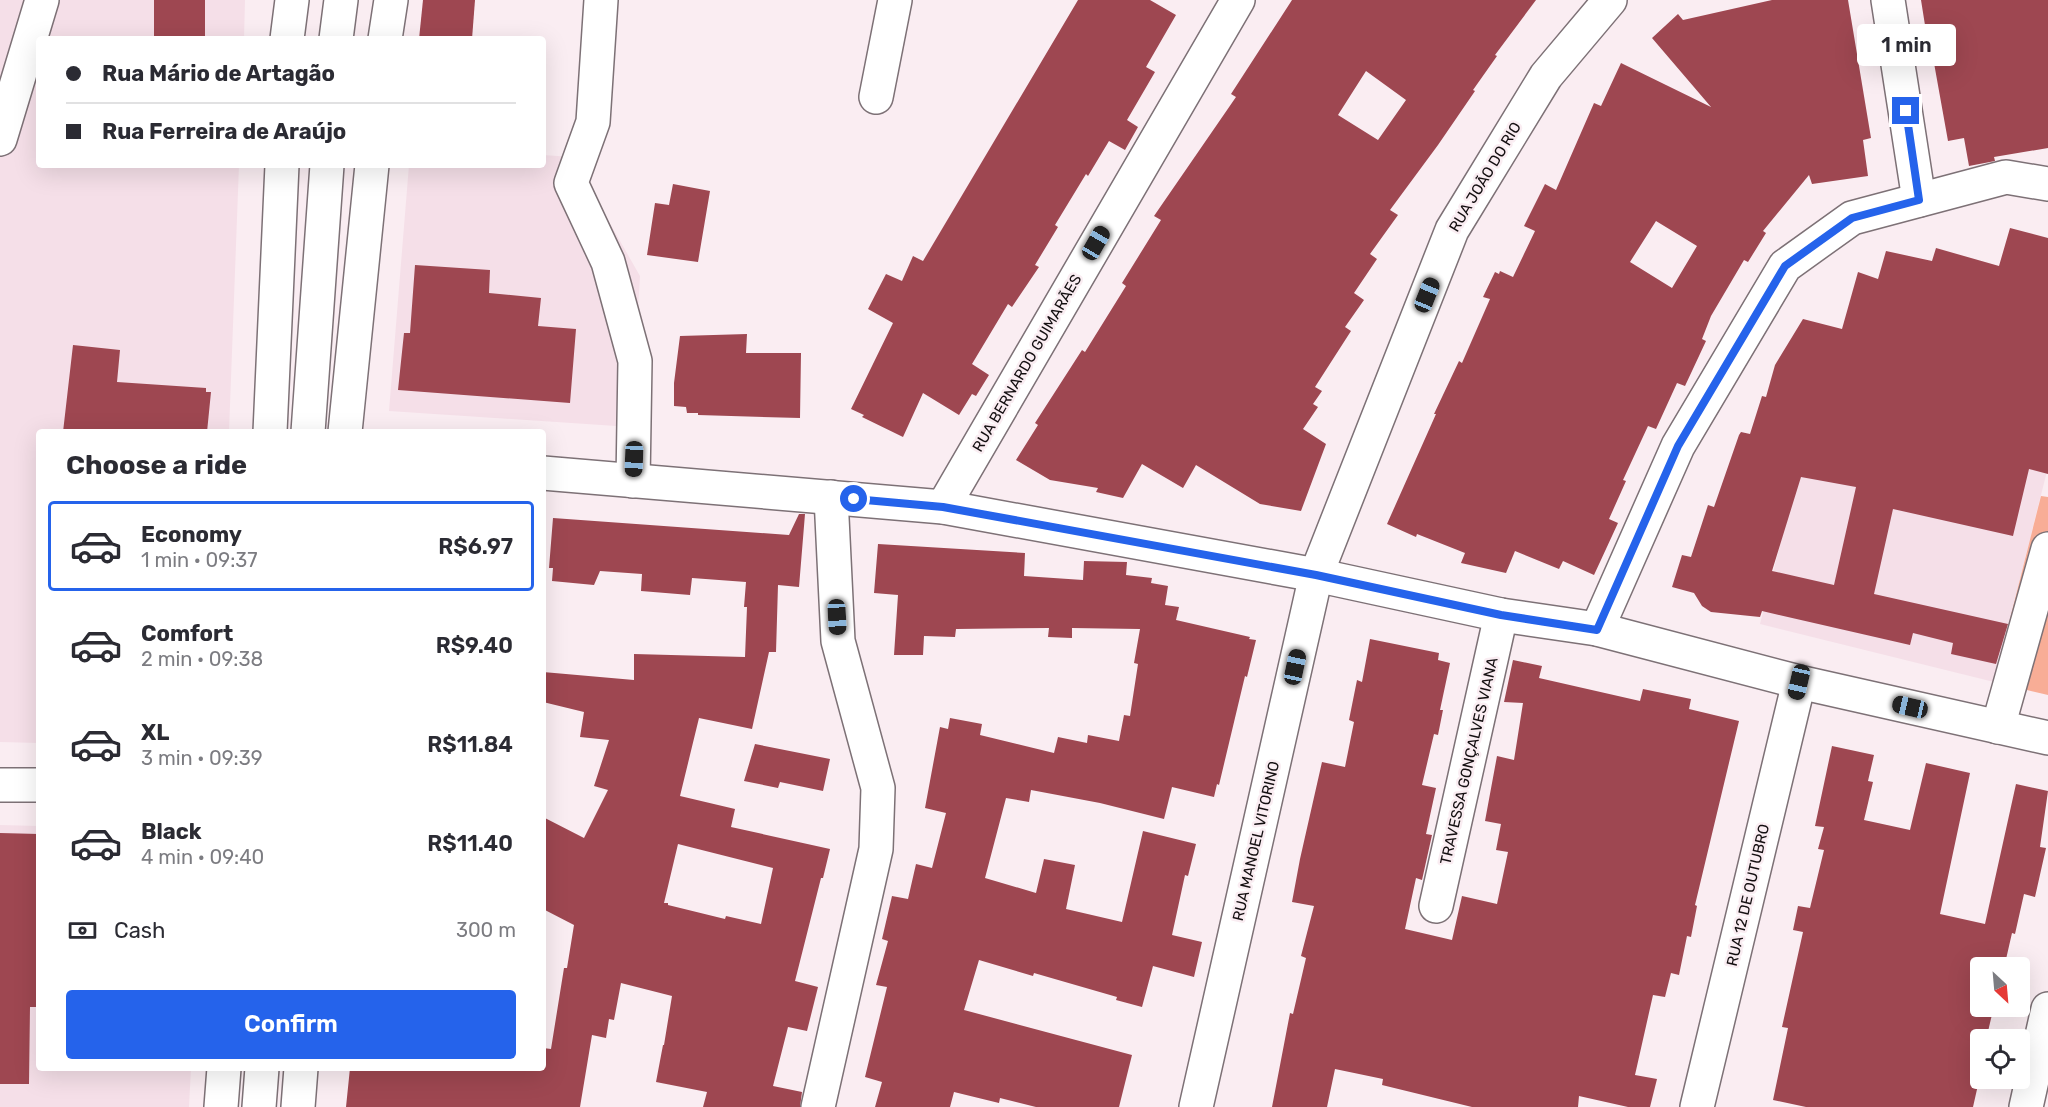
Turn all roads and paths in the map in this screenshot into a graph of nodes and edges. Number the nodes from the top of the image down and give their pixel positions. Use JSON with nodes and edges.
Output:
{"nodes":[{"id":1,"x":42,"y":0,"type":"edge"},
{"id":2,"x":292,"y":0,"type":"edge"},
{"id":3,"x":341,"y":0,"type":"edge"},
{"id":4,"x":391,"y":0,"type":"edge"},
{"id":5,"x":601,"y":0,"type":"edge"},
{"id":6,"x":895,"y":0,"type":"edge"},
{"id":7,"x":1238,"y":0,"type":"edge"},
{"id":8,"x":1610,"y":0,"type":"edge"},
{"id":9,"x":1888,"y":0,"type":"edge"},
{"id":10,"x":287,"y":36,"type":"edge"},
{"id":11,"x":336,"y":36,"type":"edge"},
{"id":12,"x":385,"y":36,"type":"edge"},
{"id":13,"x":876,"y":97,"type":"dead end"},
{"id":14,"x":0,"y":140,"type":"edge"},
{"id":15,"x":282,"y":168,"type":"edge"},
{"id":16,"x":327,"y":168,"type":"edge"},
{"id":17,"x":372,"y":168,"type":"edge"},
{"id":18,"x":2048,"y":184,"type":"edge"},
{"id":19,"x":1919,"y":200,"type":"junction"},
{"id":20,"x":321,"y":258,"type":"junction"},
{"id":21,"x":275,"y":326,"type":"junction"},
{"id":22,"x":270,"y":429,"type":"edge"},
{"id":23,"x":308,"y":429,"type":"edge"},
{"id":24,"x":345,"y":429,"type":"edge"},
{"id":25,"x":546,"y":473,"type":"edge"},
{"id":26,"x":633,"y":481,"type":"junction"},
{"id":27,"x":831,"y":497,"type":"junction"},
{"id":28,"x":943,"y":507,"type":"junction"},
{"id":29,"x":2048,"y":549,"type":"edge"},
{"id":30,"x":1316,"y":575,"type":"junction"},
{"id":31,"x":1501,"y":615,"type":"junction"},
{"id":32,"x":1597,"y":630,"type":"junction"},
{"id":33,"x":1799,"y":682,"type":"junction"},
{"id":34,"x":1998,"y":727,"type":"junction"},
{"id":35,"x":2048,"y":738,"type":"edge"},
{"id":36,"x":0,"y":785,"type":"edge"},
{"id":37,"x":36,"y":785,"type":"edge"},
{"id":38,"x":1436,"y":906,"type":"dead end"},
{"id":39,"x":2048,"y":1009,"type":"edge"},
{"id":40,"x":224,"y":1071,"type":"edge"},
{"id":41,"x":262,"y":1071,"type":"edge"},
{"id":42,"x":301,"y":1071,"type":"edge"},
{"id":43,"x":221,"y":1107,"type":"edge"},
{"id":44,"x":259,"y":1107,"type":"edge"},
{"id":45,"x":298,"y":1107,"type":"edge"},
{"id":46,"x":818,"y":1107,"type":"edge"},
{"id":47,"x":1197,"y":1107,"type":"edge"},
{"id":48,"x":1697,"y":1107,"type":"edge"},
{"id":49,"x":2026,"y":1107,"type":"edge"}],
"edges":[{"from":1,"to":14,"type":"street"},
{"from":2,"to":10,"type":"street"},
{"from":3,"to":11,"type":"street"},
{"from":4,"to":12,"type":"street"},
{"from":5,"to":26,"type":"street"},
{"from":6,"to":13,"type":"street"},
{"from":7,"to":28,"type":"street","name":"RUA BERNARDO GUIMARÃES"},
{"from":8,"to":30,"type":"street","name":"RUA JOÃO DO RIO"},
{"from":9,"to":19,"type":"street"},
{"from":15,"to":21,"type":"street"},
{"from":16,"to":20,"type":"street"},
{"from":17,"to":24,"type":"street"},
{"from":18,"to":19,"type":"street"},
{"from":19,"to":32,"type":"street"},
{"from":20,"to":21,"type":"street"},
{"from":20,"to":23,"type":"street"},
{"from":21,"to":22,"type":"street"},
{"from":25,"to":26,"type":"street"},
{"from":26,"to":27,"type":"street"},
{"from":27,"to":28,"type":"street"},
{"from":27,"to":46,"type":"street"},
{"from":28,"to":30,"type":"street"},
{"from":29,"to":34,"type":"street"},
{"from":30,"to":31,"type":"street"},
{"from":30,"to":47,"type":"street","name":"RUA MANOEL VITORINO"},
{"from":31,"to":32,"type":"street"},
{"from":31,"to":38,"type":"street","name":"TRAVESSA GONÇALVES VIANA"},
{"from":32,"to":33,"type":"street"},
{"from":33,"to":34,"type":"street"},
{"from":33,"to":48,"type":"street","name":"RUA 12 DE OUTUBRO"},
{"from":34,"to":35,"type":"street"},
{"from":36,"to":37,"type":"street"},
{"from":39,"to":49,"type":"street"},
{"from":40,"to":43,"type":"street"},
{"from":41,"to":44,"type":"street"},
{"from":42,"to":45,"type":"street"}]}
